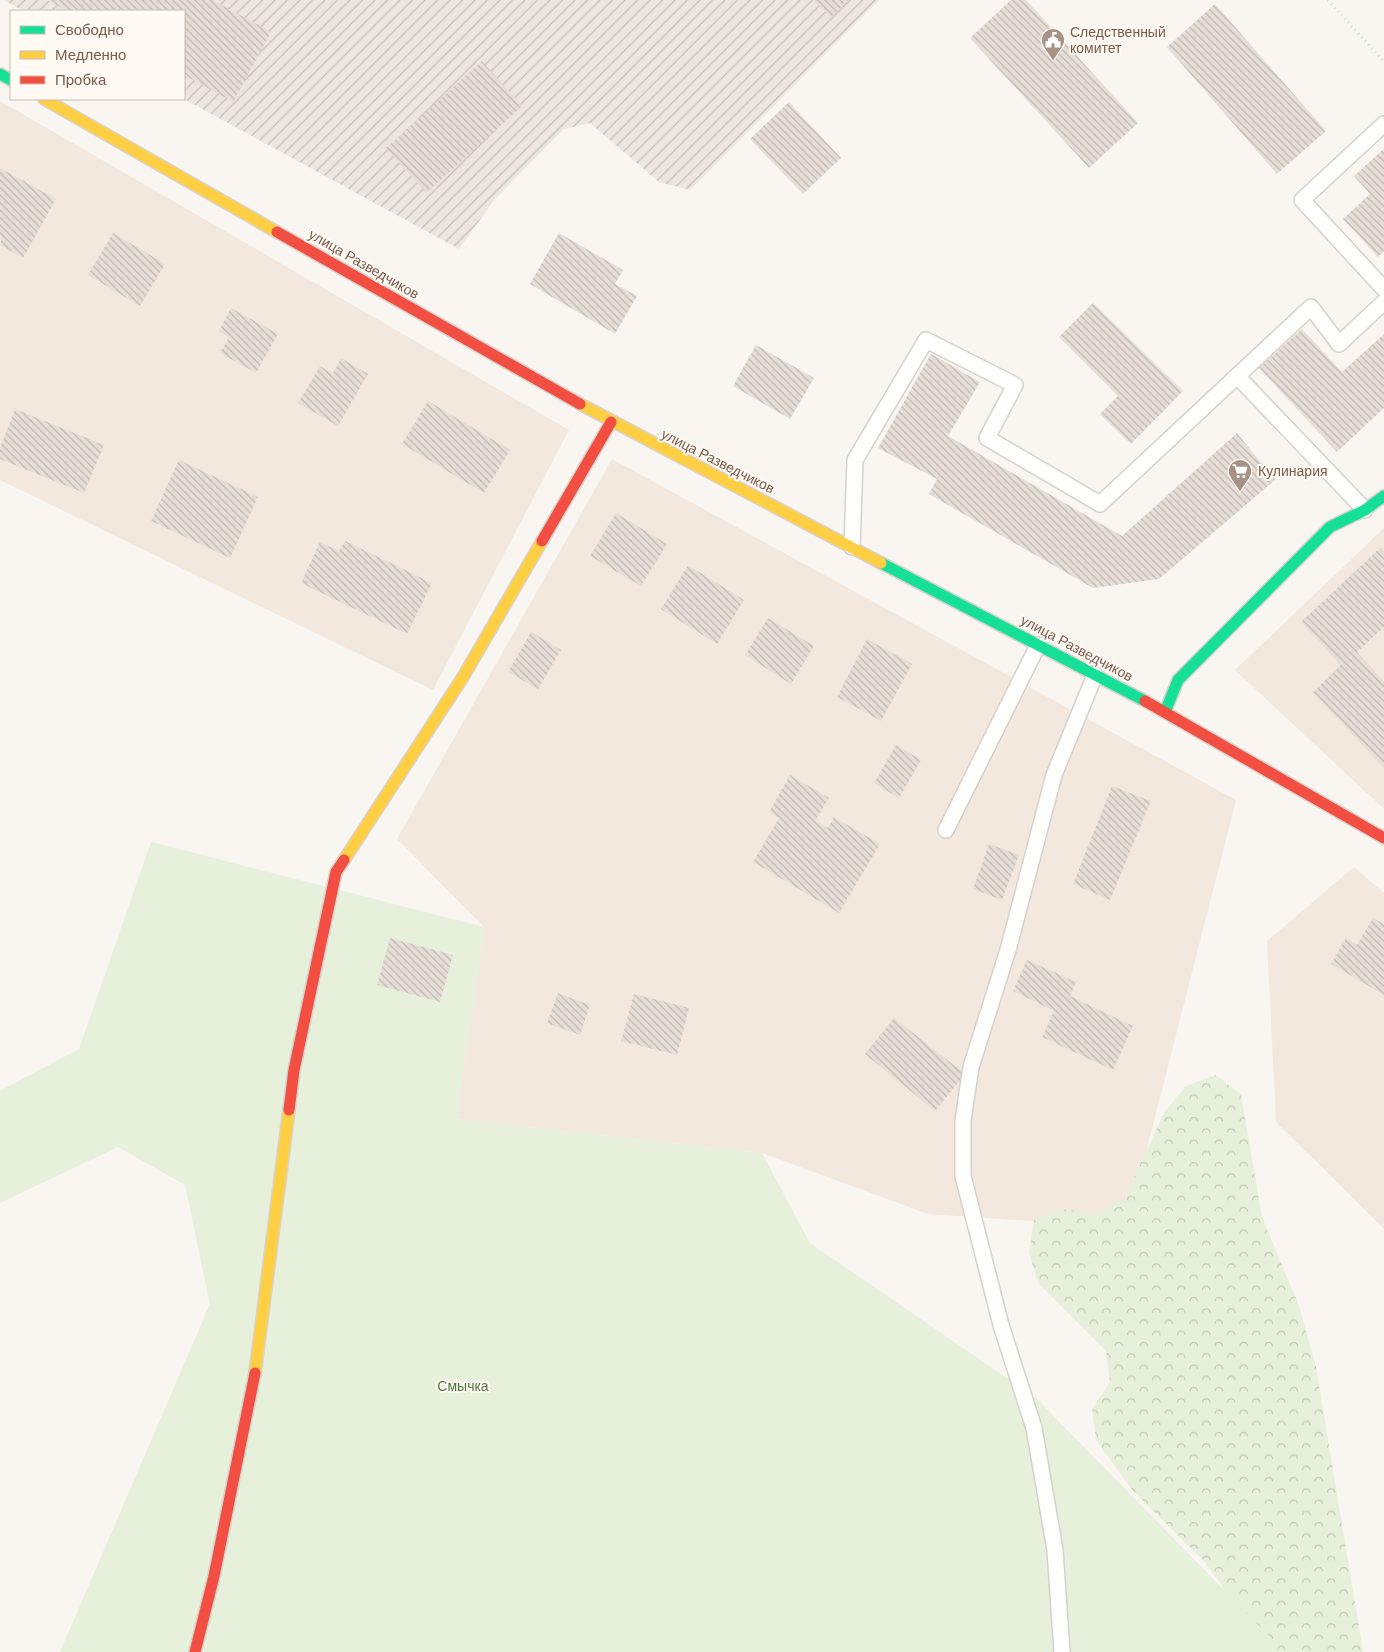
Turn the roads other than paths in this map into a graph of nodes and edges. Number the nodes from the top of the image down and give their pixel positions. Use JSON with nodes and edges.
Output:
{"nodes":[{"id":1,"x":46,"y":100,"type":"edge"},
{"id":2,"x":1384,"y":124,"type":"edge"},
{"id":3,"x":1384,"y":289,"type":"edge"},
{"id":4,"x":1384,"y":302,"type":"edge"},
{"id":5,"x":1237,"y":376,"type":"junction"},
{"id":6,"x":611,"y":422,"type":"junction"},
{"id":7,"x":1384,"y":496,"type":"edge"},
{"id":8,"x":1365,"y":510,"type":"junction"},
{"id":9,"x":852,"y":547,"type":"junction"},
{"id":10,"x":1038,"y":645,"type":"junction"},
{"id":11,"x":1095,"y":675,"type":"junction"},
{"id":12,"x":1165,"y":712,"type":"junction"},
{"id":13,"x":946,"y":830,"type":"dead end"},
{"id":14,"x":1384,"y":838,"type":"edge"},
{"id":15,"x":196,"y":1652,"type":"edge"},
{"id":16,"x":1062,"y":1652,"type":"edge"}],
"edges":[{"from":1,"to":6,"type":"street","name":"улица Разведчиков"},
{"from":2,"to":3,"type":"lane"},
{"from":4,"to":5,"type":"lane"},
{"from":5,"to":8,"type":"lane"},
{"from":5,"to":9,"type":"lane"},
{"from":6,"to":9,"type":"street","name":"улица Разведчиков"},
{"from":6,"to":15,"type":"street"},
{"from":7,"to":8,"type":"street"},
{"from":8,"to":12,"type":"street"},
{"from":9,"to":10,"type":"street","name":"улица Разведчиков"},
{"from":10,"to":11,"type":"street","name":"улица Разведчиков"},
{"from":10,"to":13,"type":"lane"},
{"from":11,"to":12,"type":"street","name":"улица Разведчиков"},
{"from":11,"to":16,"type":"lane"},
{"from":12,"to":14,"type":"street","name":"улица Разведчиков"}]}
